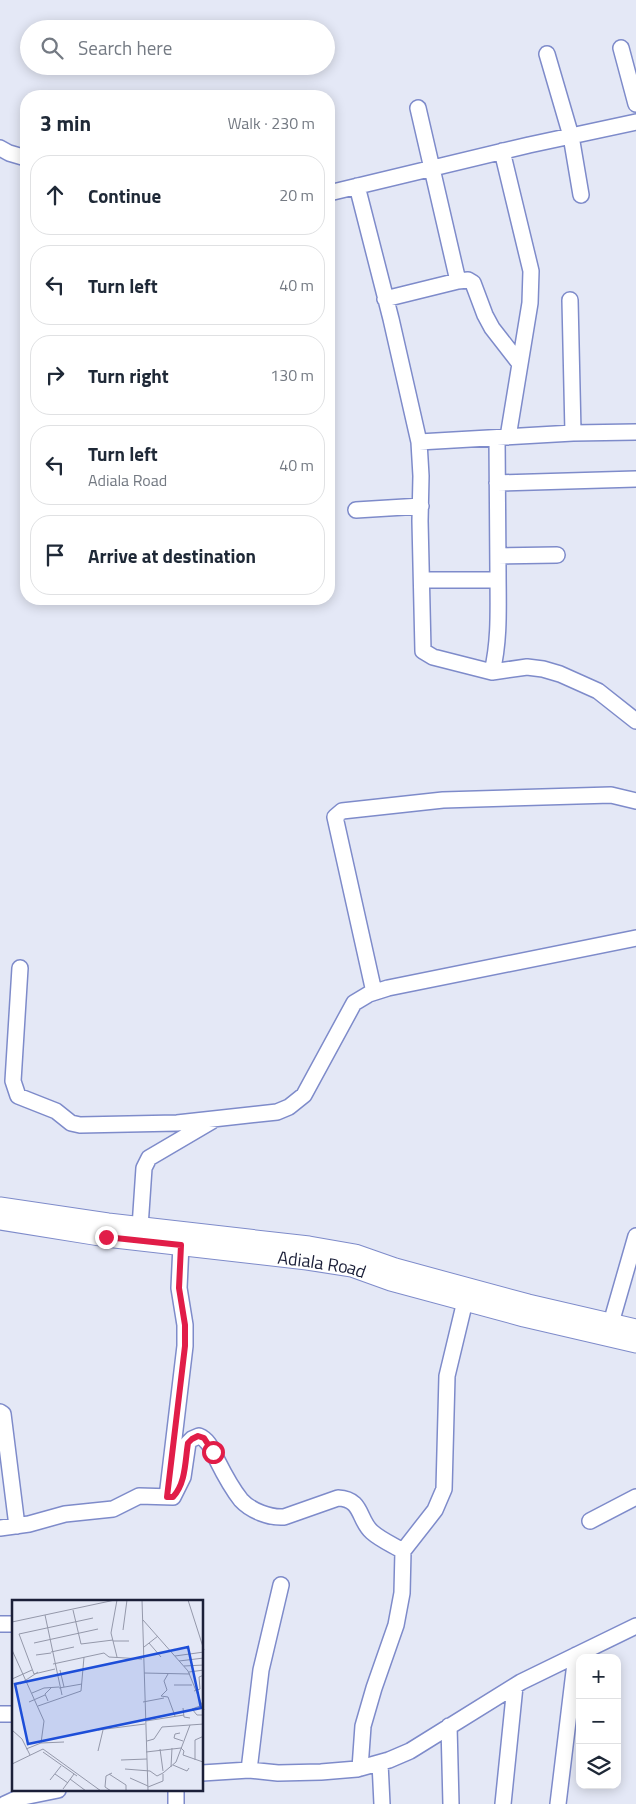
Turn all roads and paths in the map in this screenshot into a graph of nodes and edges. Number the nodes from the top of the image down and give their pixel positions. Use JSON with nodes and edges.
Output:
{"nodes":[{"id":1,"x":621,"y":48,"type":"dead end"},
{"id":2,"x":547,"y":54,"type":"dead end"},
{"id":3,"x":636,"y":104,"type":"edge"},
{"id":4,"x":418,"y":108,"type":"dead end"},
{"id":5,"x":636,"y":122,"type":"edge"},
{"id":6,"x":571,"y":136,"type":"junction"},
{"id":7,"x":0,"y":148,"type":"edge"},
{"id":8,"x":502,"y":151,"type":"junction"},
{"id":9,"x":20,"y":156,"type":"edge"},
{"id":10,"x":432,"y":168,"type":"junction"},
{"id":11,"x":357,"y":186,"type":"junction"},
{"id":12,"x":335,"y":192,"type":"edge"},
{"id":13,"x":581,"y":195,"type":"dead end"},
{"id":14,"x":458,"y":281,"type":"junction"},
{"id":15,"x":386,"y":299,"type":"junction"},
{"id":16,"x":570,"y":300,"type":"dead end"},
{"id":17,"x":520,"y":364,"type":"junction"},
{"id":18,"x":636,"y":432,"type":"edge"},
{"id":19,"x":573,"y":433,"type":"junction"},
{"id":20,"x":502,"y":437,"type":"junction"},
{"id":21,"x":419,"y":442,"type":"junction"},
{"id":22,"x":636,"y":479,"type":"edge"},
{"id":23,"x":497,"y":483,"type":"junction"},
{"id":24,"x":421,"y":506,"type":"junction"},
{"id":25,"x":356,"y":510,"type":"dead end"},
{"id":26,"x":557,"y":555,"type":"dead end"},
{"id":27,"x":498,"y":556,"type":"junction"},
{"id":28,"x":422,"y":580,"type":"junction"},
{"id":29,"x":498,"y":580,"type":"junction"},
{"id":30,"x":492,"y":672,"type":"junction"},
{"id":31,"x":636,"y":721,"type":"edge"},
{"id":32,"x":636,"y":800,"type":"edge"},
{"id":33,"x":636,"y":938,"type":"edge"},
{"id":34,"x":20,"y":968,"type":"dead end"},
{"id":35,"x":374,"y":992,"type":"junction"},
{"id":36,"x":215,"y":1118,"type":"junction"},
{"id":37,"x":0,"y":1207,"type":"edge"},
{"id":38,"x":0,"y":1220,"type":"edge"},
{"id":39,"x":140,"y":1227,"type":"junction"},
{"id":40,"x":636,"y":1236,"type":"edge"},
{"id":41,"x":181,"y":1245,"type":"junction"},
{"id":42,"x":465,"y":1301,"type":"junction"},
{"id":43,"x":611,"y":1323,"type":"junction"},
{"id":44,"x":636,"y":1329,"type":"edge"},
{"id":45,"x":636,"y":1343,"type":"edge"},
{"id":46,"x":0,"y":1412,"type":"edge"},
{"id":47,"x":636,"y":1496,"type":"edge"},
{"id":48,"x":167,"y":1497,"type":"junction"},
{"id":49,"x":590,"y":1521,"type":"dead end"},
{"id":50,"x":17,"y":1526,"type":"junction"},
{"id":51,"x":0,"y":1528,"type":"edge"},
{"id":52,"x":403,"y":1551,"type":"junction"},
{"id":53,"x":281,"y":1585,"type":"dead end"},
{"id":54,"x":636,"y":1626,"type":"edge"},
{"id":55,"x":578,"y":1654,"type":"edge"},
{"id":56,"x":576,"y":1655,"type":"joint"},
{"id":57,"x":515,"y":1686,"type":"junction"},
{"id":58,"x":449,"y":1726,"type":"junction"},
{"id":59,"x":380,"y":1763,"type":"junction"},
{"id":60,"x":360,"y":1768,"type":"junction"},
{"id":61,"x":249,"y":1770,"type":"junction"},
{"id":62,"x":204,"y":1774,"type":"edge"},
{"id":63,"x":53,"y":1792,"type":"edge"},
{"id":64,"x":14,"y":1797,"type":"edge"},
{"id":65,"x":35,"y":1800,"type":"edge"},
{"id":66,"x":382,"y":1804,"type":"edge"},
{"id":67,"x":451,"y":1804,"type":"edge"},
{"id":68,"x":503,"y":1804,"type":"edge"},
{"id":69,"x":558,"y":1804,"type":"edge"}],
"edges":[{"from":1,"to":3,"type":"street"},
{"from":2,"to":6,"type":"street"},
{"from":4,"to":10,"type":"street"},
{"from":5,"to":6,"type":"street"},
{"from":6,"to":8,"type":"street"},
{"from":6,"to":13,"type":"street"},
{"from":7,"to":9,"type":"street"},
{"from":8,"to":10,"type":"street"},
{"from":8,"to":17,"type":"street"},
{"from":10,"to":11,"type":"street"},
{"from":10,"to":14,"type":"street"},
{"from":11,"to":12,"type":"street"},
{"from":11,"to":15,"type":"street"},
{"from":14,"to":15,"type":"street"},
{"from":14,"to":17,"type":"street"},
{"from":15,"to":21,"type":"street"},
{"from":16,"to":19,"type":"street"},
{"from":17,"to":20,"type":"street"},
{"from":18,"to":19,"type":"street"},
{"from":19,"to":20,"type":"street"},
{"from":20,"to":21,"type":"street"},
{"from":20,"to":23,"type":"street"},
{"from":21,"to":24,"type":"street"},
{"from":22,"to":23,"type":"street"},
{"from":23,"to":27,"type":"street"},
{"from":24,"to":25,"type":"street"},
{"from":24,"to":28,"type":"street"},
{"from":26,"to":27,"type":"street"},
{"from":27,"to":29,"type":"street"},
{"from":28,"to":29,"type":"street"},
{"from":28,"to":30,"type":"street"},
{"from":29,"to":30,"type":"street"},
{"from":30,"to":31,"type":"street"},
{"from":32,"to":35,"type":"street"},
{"from":33,"to":35,"type":"street"},
{"from":34,"to":36,"type":"street"},
{"from":35,"to":36,"type":"street"},
{"from":36,"to":39,"type":"street"},
{"from":37,"to":39,"type":"main road","name":"Adiala Road"},
{"from":38,"to":41,"type":"main road","name":"Adiala Road"},
{"from":39,"to":43,"type":"main road","name":"Adiala Road"},
{"from":40,"to":43,"type":"street"},
{"from":41,"to":42,"type":"main road","name":"Adiala Road"},
{"from":41,"to":48,"type":"street"},
{"from":42,"to":45,"type":"main road","name":"Adiala Road"},
{"from":42,"to":52,"type":"street"},
{"from":43,"to":44,"type":"main road","name":"Adiala Road"},
{"from":46,"to":50,"type":"street"},
{"from":47,"to":49,"type":"street"},
{"from":48,"to":50,"type":"street"},
{"from":48,"to":52,"type":"street"},
{"from":50,"to":51,"type":"street"},
{"from":52,"to":60,"type":"street"},
{"from":53,"to":61,"type":"street"},
{"from":54,"to":55,"type":"street"},
{"from":56,"to":57,"type":"street"},
{"from":56,"to":69,"type":"street"},
{"from":57,"to":58,"type":"street"},
{"from":57,"to":68,"type":"street"},
{"from":58,"to":59,"type":"street"},
{"from":58,"to":67,"type":"street"},
{"from":59,"to":60,"type":"street"},
{"from":59,"to":66,"type":"street"},
{"from":60,"to":61,"type":"street"},
{"from":61,"to":62,"type":"street"},
{"from":63,"to":65,"type":"street"},
{"from":64,"to":65,"type":"street"}]}
